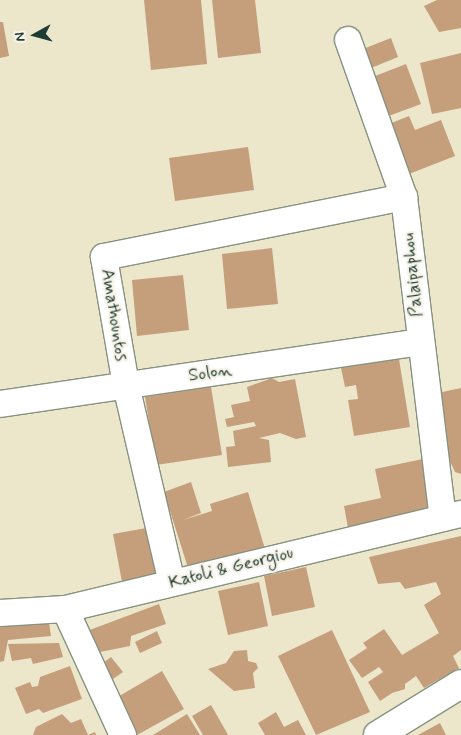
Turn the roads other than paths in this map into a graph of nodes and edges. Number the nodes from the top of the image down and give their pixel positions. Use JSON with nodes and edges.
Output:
{"nodes":[{"id":1,"x":348,"y":40,"type":"dead end"},
{"id":2,"x":404,"y":197,"type":"junction"},
{"id":3,"x":420,"y":342,"type":"junction"},
{"id":4,"x":126,"y":385,"type":"junction"},
{"id":5,"x":0,"y":404,"type":"edge"},
{"id":6,"x":452,"y":516,"type":"edge"},
{"id":7,"x":172,"y":583,"type":"junction"},
{"id":8,"x":65,"y":610,"type":"junction"},
{"id":9,"x":0,"y":612,"type":"edge"},
{"id":10,"x":461,"y":684,"type":"edge"},
{"id":11,"x":123,"y":735,"type":"edge"},
{"id":12,"x":378,"y":735,"type":"edge"}],
"edges":[{"from":1,"to":2,"type":"street","name":"Palaipaphou"},
{"from":2,"to":3,"type":"street","name":"Palaipaphou"},
{"from":2,"to":4,"type":"street","name":"Amathountos"},
{"from":3,"to":4,"type":"street","name":"Solon"},
{"from":3,"to":6,"type":"street","name":"Palaipaphou"},
{"from":4,"to":5,"type":"street","name":"Solon"},
{"from":4,"to":7,"type":"street","name":"Amathountos"},
{"from":6,"to":7,"type":"street","name":"Katoli & Georgiou"},
{"from":7,"to":8,"type":"street","name":"Katoli & Georgiou"},
{"from":8,"to":9,"type":"street","name":"Katoli & Georgiou"},
{"from":8,"to":11,"type":"street"},
{"from":10,"to":12,"type":"street"}]}
